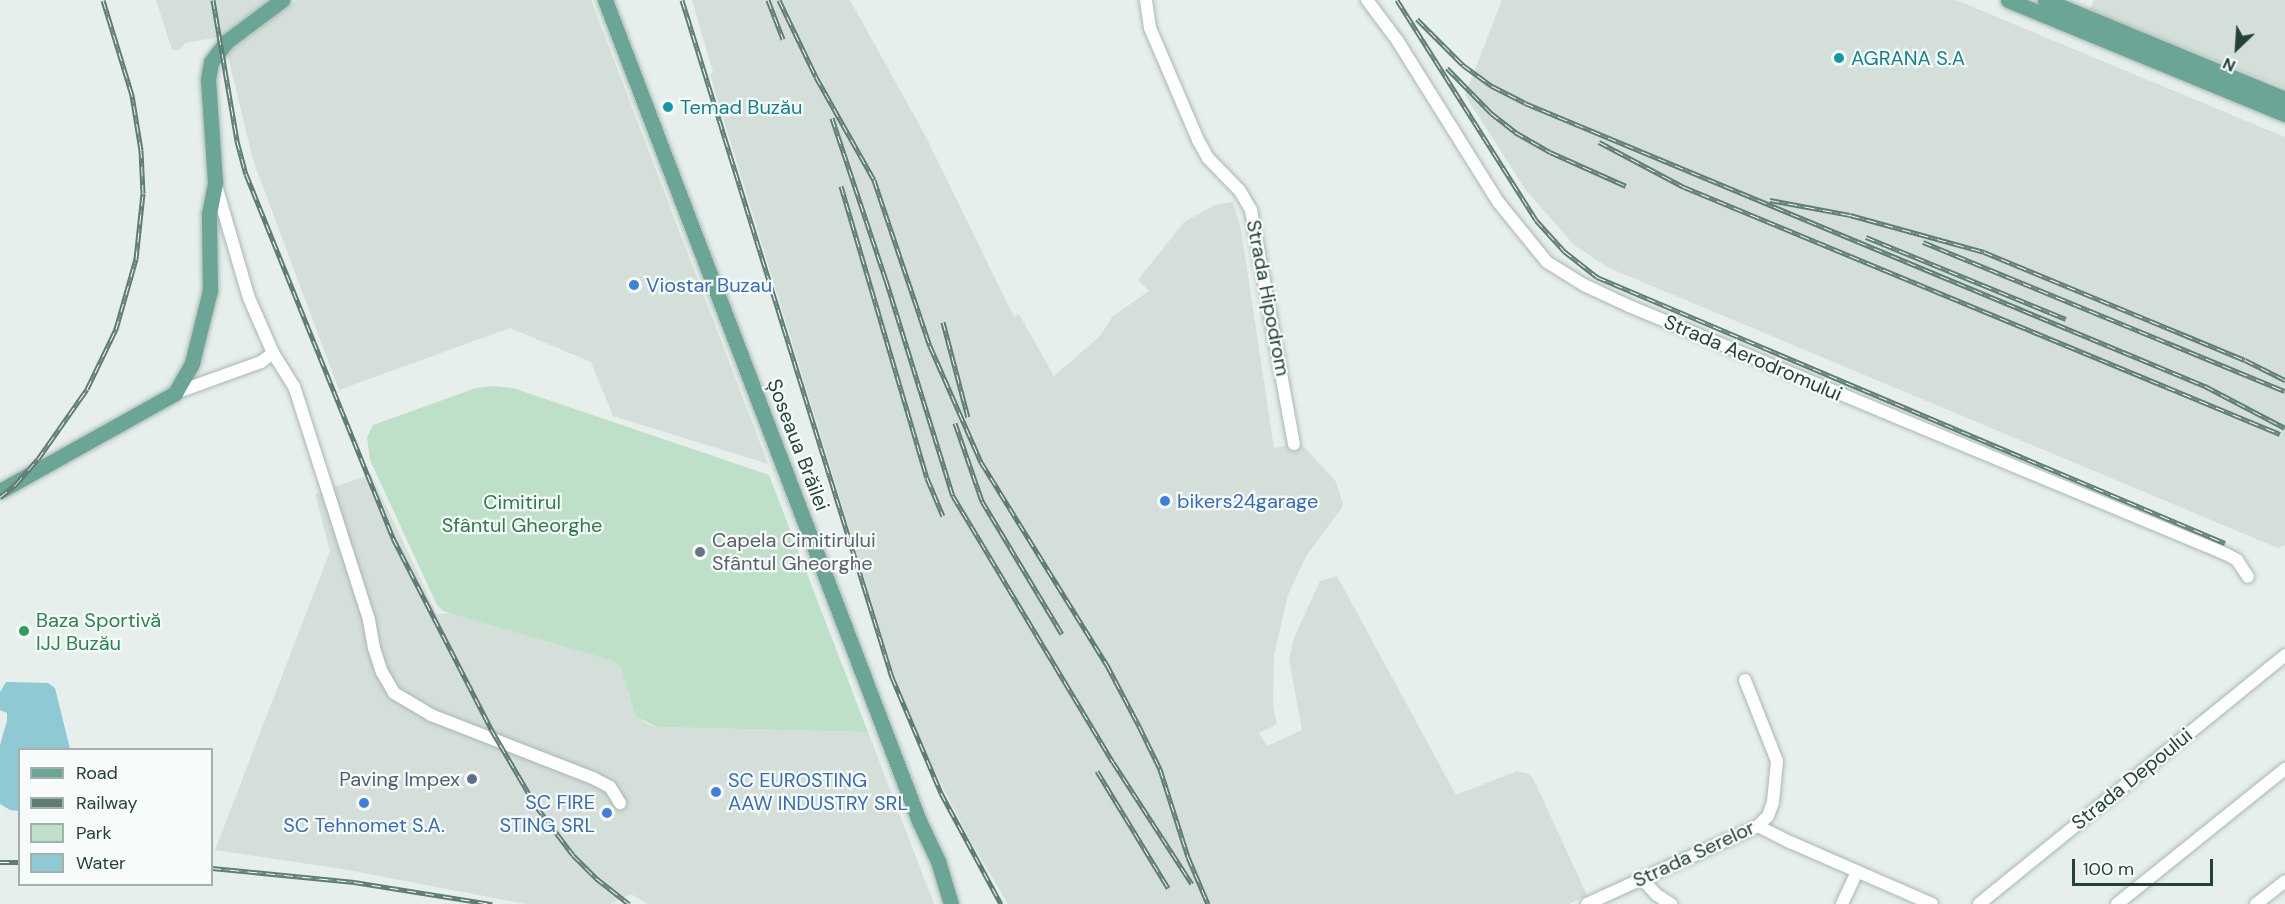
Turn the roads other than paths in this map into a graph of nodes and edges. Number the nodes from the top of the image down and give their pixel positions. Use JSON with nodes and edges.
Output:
{"nodes":[{"id":1,"x":282,"y":0,"type":"edge"},
{"id":2,"x":605,"y":0,"type":"edge"},
{"id":3,"x":1146,"y":0,"type":"edge"},
{"id":4,"x":1367,"y":0,"type":"edge"},
{"id":5,"x":2008,"y":0,"type":"edge"},
{"id":6,"x":2045,"y":0,"type":"edge"},
{"id":7,"x":2285,"y":99,"type":"edge"},
{"id":8,"x":2285,"y":114,"type":"edge"},
{"id":9,"x":215,"y":182,"type":"junction"},
{"id":10,"x":273,"y":353,"type":"junction"},
{"id":11,"x":175,"y":393,"type":"junction"},
{"id":12,"x":1294,"y":444,"type":"dead end"},
{"id":13,"x":0,"y":491,"type":"edge"},
{"id":14,"x":2248,"y":577,"type":"dead end"},
{"id":15,"x":2285,"y":656,"type":"edge"},
{"id":16,"x":1745,"y":680,"type":"dead end"},
{"id":17,"x":2285,"y":769,"type":"edge"},
{"id":18,"x":620,"y":803,"type":"dead end"},
{"id":19,"x":1758,"y":826,"type":"junction"},
{"id":20,"x":1857,"y":872,"type":"junction"},
{"id":21,"x":1642,"y":879,"type":"junction"},
{"id":22,"x":2285,"y":881,"type":"edge"},
{"id":23,"x":951,"y":904,"type":"edge"},
{"id":24,"x":1587,"y":904,"type":"edge"},
{"id":25,"x":1671,"y":904,"type":"edge"},
{"id":26,"x":1842,"y":904,"type":"edge"},
{"id":27,"x":1932,"y":904,"type":"edge"},
{"id":28,"x":1979,"y":904,"type":"edge"},
{"id":29,"x":2117,"y":904,"type":"edge"},
{"id":30,"x":2256,"y":904,"type":"edge"}],
"edges":[{"from":1,"to":9,"type":"main road"},
{"from":2,"to":23,"type":"main road","name":"Șoseaua Brăilei"},
{"from":3,"to":12,"type":"street","name":"Strada Hipodrom"},
{"from":4,"to":14,"type":"street","name":"Strada Aerodromului"},
{"from":5,"to":8,"type":"main road"},
{"from":6,"to":7,"type":"main road"},
{"from":9,"to":10,"type":"street"},
{"from":9,"to":11,"type":"main road"},
{"from":10,"to":11,"type":"street"},
{"from":10,"to":18,"type":"street"},
{"from":11,"to":13,"type":"main road"},
{"from":15,"to":28,"type":"street","name":"Strada Depoului"},
{"from":16,"to":19,"type":"street","name":"Strada Serelor"},
{"from":17,"to":29,"type":"street"},
{"from":19,"to":20,"type":"street"},
{"from":19,"to":21,"type":"street","name":"Strada Serelor"},
{"from":20,"to":26,"type":"street"},
{"from":20,"to":27,"type":"street"},
{"from":21,"to":24,"type":"street","name":"Strada Serelor"},
{"from":21,"to":25,"type":"street"},
{"from":22,"to":30,"type":"street"}]}
